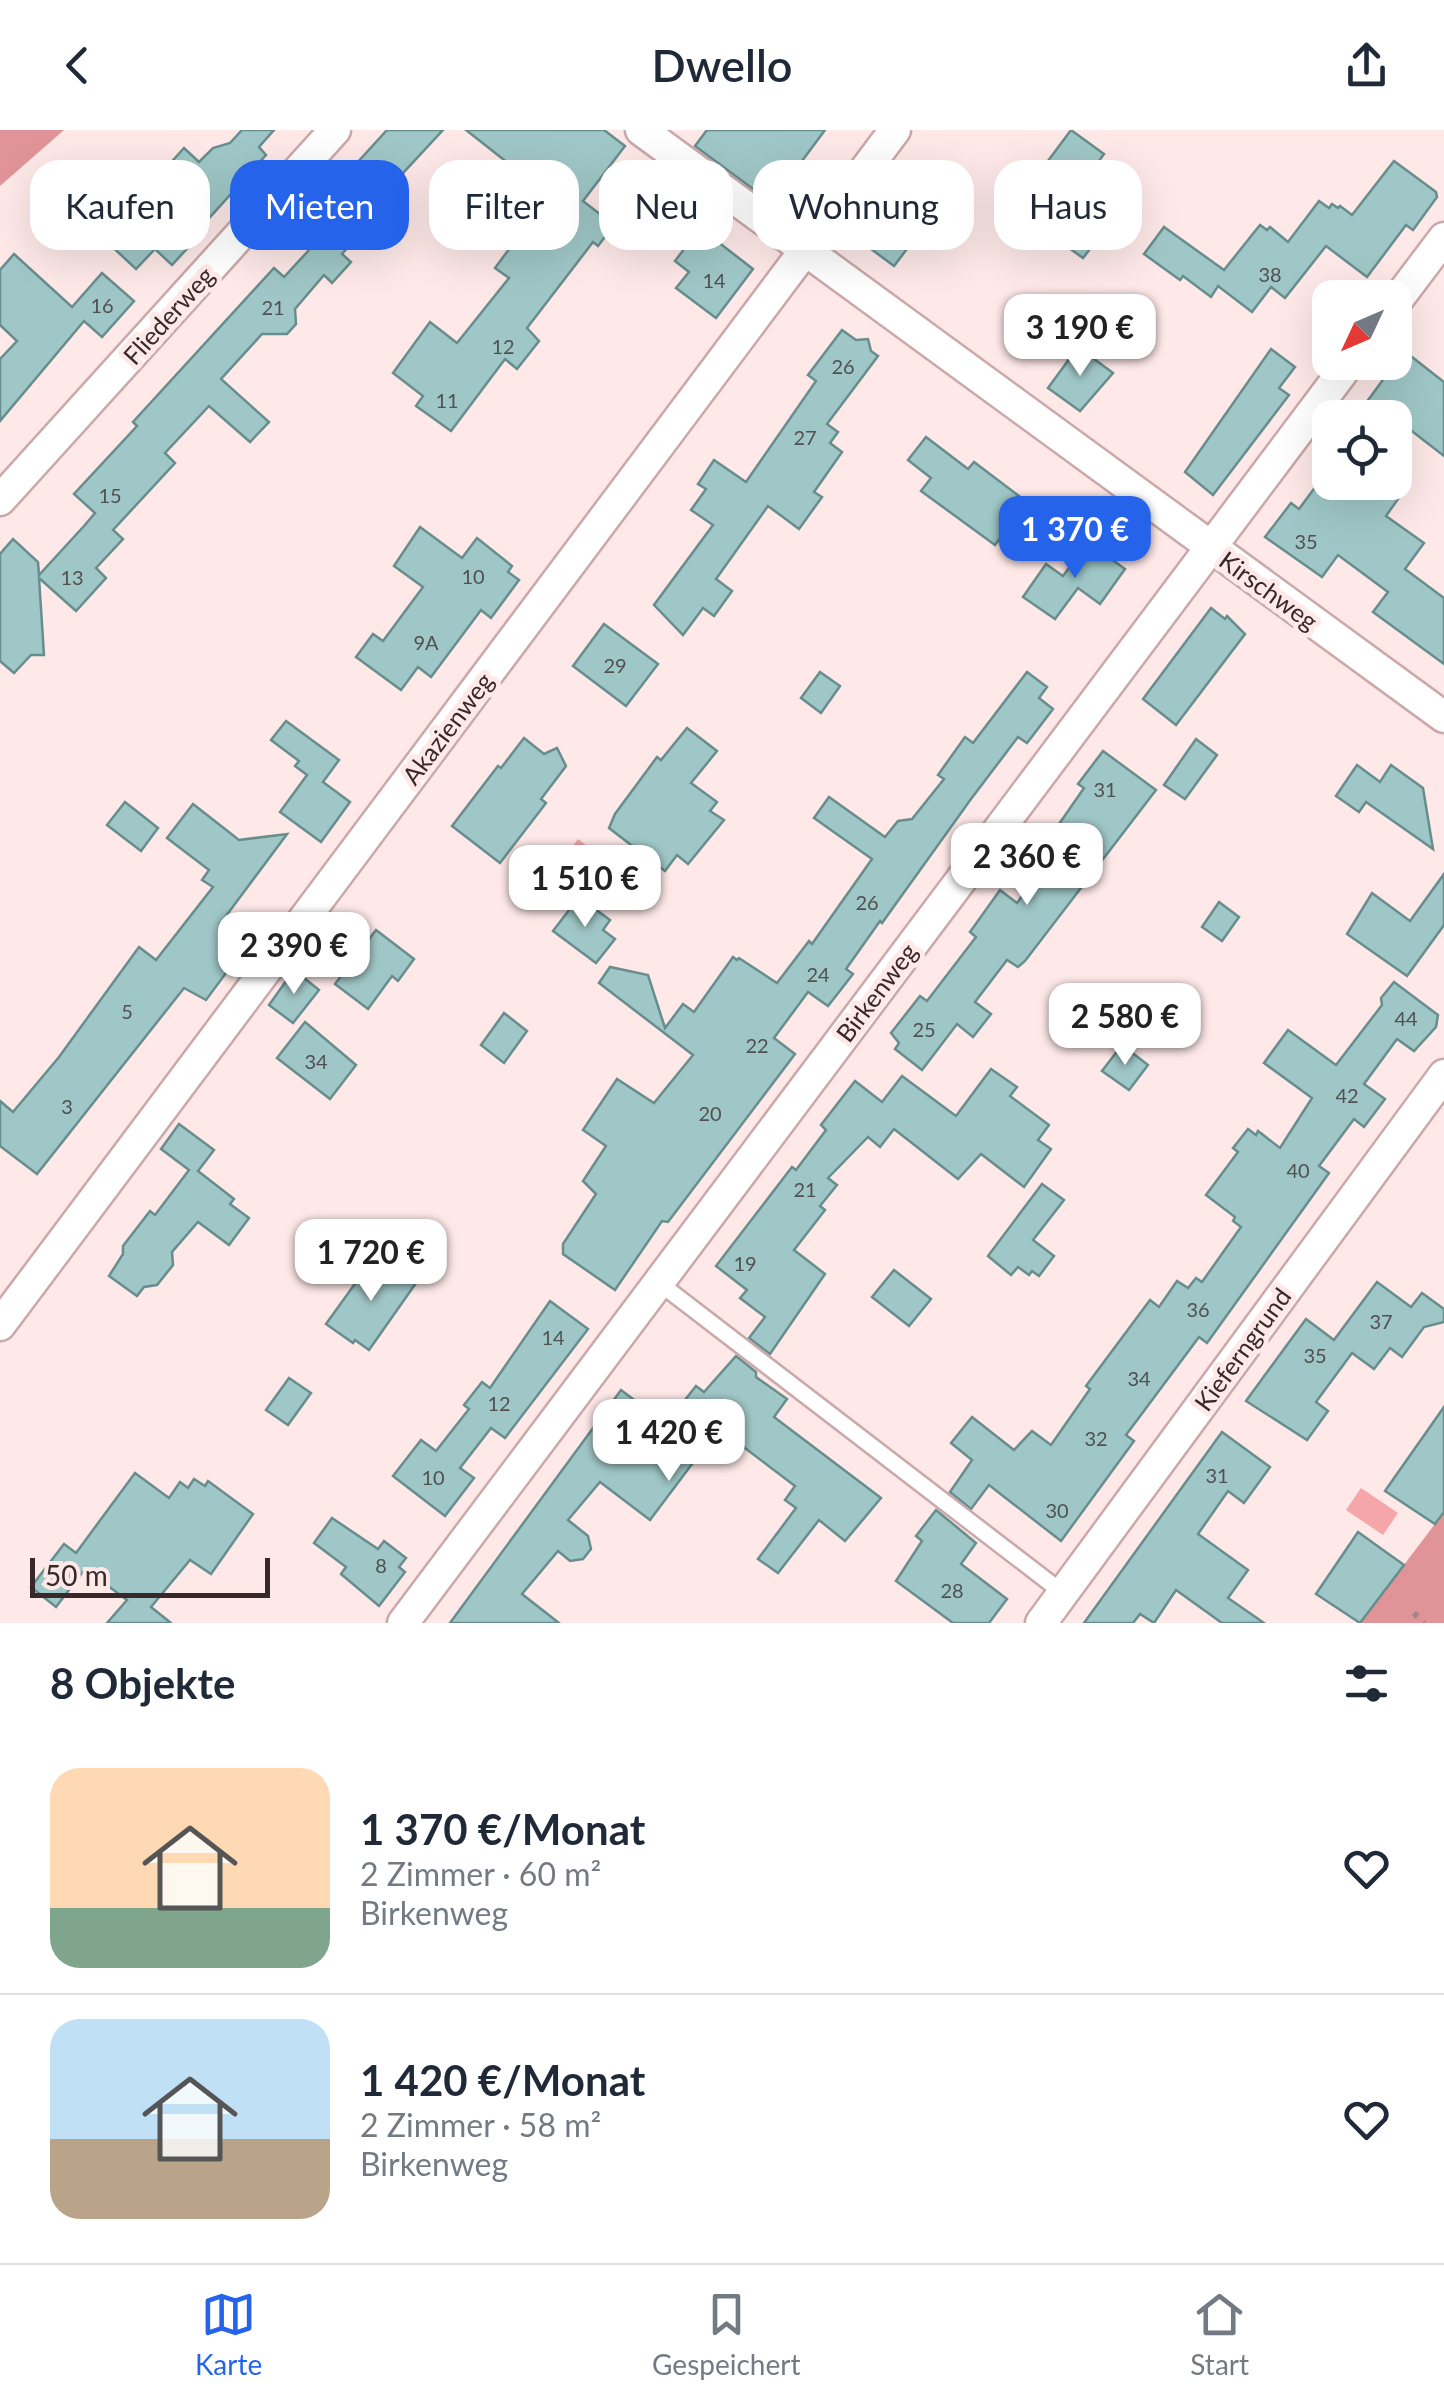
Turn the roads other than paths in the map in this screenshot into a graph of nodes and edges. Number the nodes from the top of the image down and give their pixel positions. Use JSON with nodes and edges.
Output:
{"nodes":[{"id":1,"x":335,"y":130,"type":"edge"},
{"id":2,"x":641,"y":130,"type":"edge"},
{"id":3,"x":894,"y":130,"type":"edge"},
{"id":4,"x":1444,"y":238,"type":"edge"},
{"id":5,"x":803,"y":251,"type":"junction"},
{"id":6,"x":1412,"y":280,"type":"edge"},
{"id":7,"x":1337,"y":380,"type":"edge"},
{"id":8,"x":0,"y":500,"type":"edge"},
{"id":9,"x":1211,"y":548,"type":"junction"},
{"id":10,"x":1444,"y":718,"type":"edge"},
{"id":11,"x":1444,"y":1075,"type":"edge"},
{"id":12,"x":658,"y":1282,"type":"junction"},
{"id":13,"x":0,"y":1325,"type":"edge"},
{"id":14,"x":1063,"y":1593,"type":"junction"},
{"id":15,"x":403,"y":1623,"type":"edge"},
{"id":16,"x":1041,"y":1623,"type":"edge"}],
"edges":[{"from":1,"to":8,"type":"street","name":"Fliederweg"},
{"from":2,"to":5,"type":"street"},
{"from":3,"to":5,"type":"street","name":"Akazienweg"},
{"from":4,"to":6,"type":"street"},
{"from":5,"to":9,"type":"street","name":"Kirschweg"},
{"from":5,"to":13,"type":"street","name":"Akazienweg"},
{"from":7,"to":9,"type":"street","name":"Birkenweg"},
{"from":9,"to":10,"type":"street","name":"Kirschweg"},
{"from":9,"to":12,"type":"street","name":"Birkenweg"},
{"from":11,"to":14,"type":"street","name":"Kieferngrund"},
{"from":12,"to":14,"type":"lane"},
{"from":12,"to":15,"type":"street","name":"Birkenweg"},
{"from":14,"to":16,"type":"street","name":"Kieferngrund"}]}
